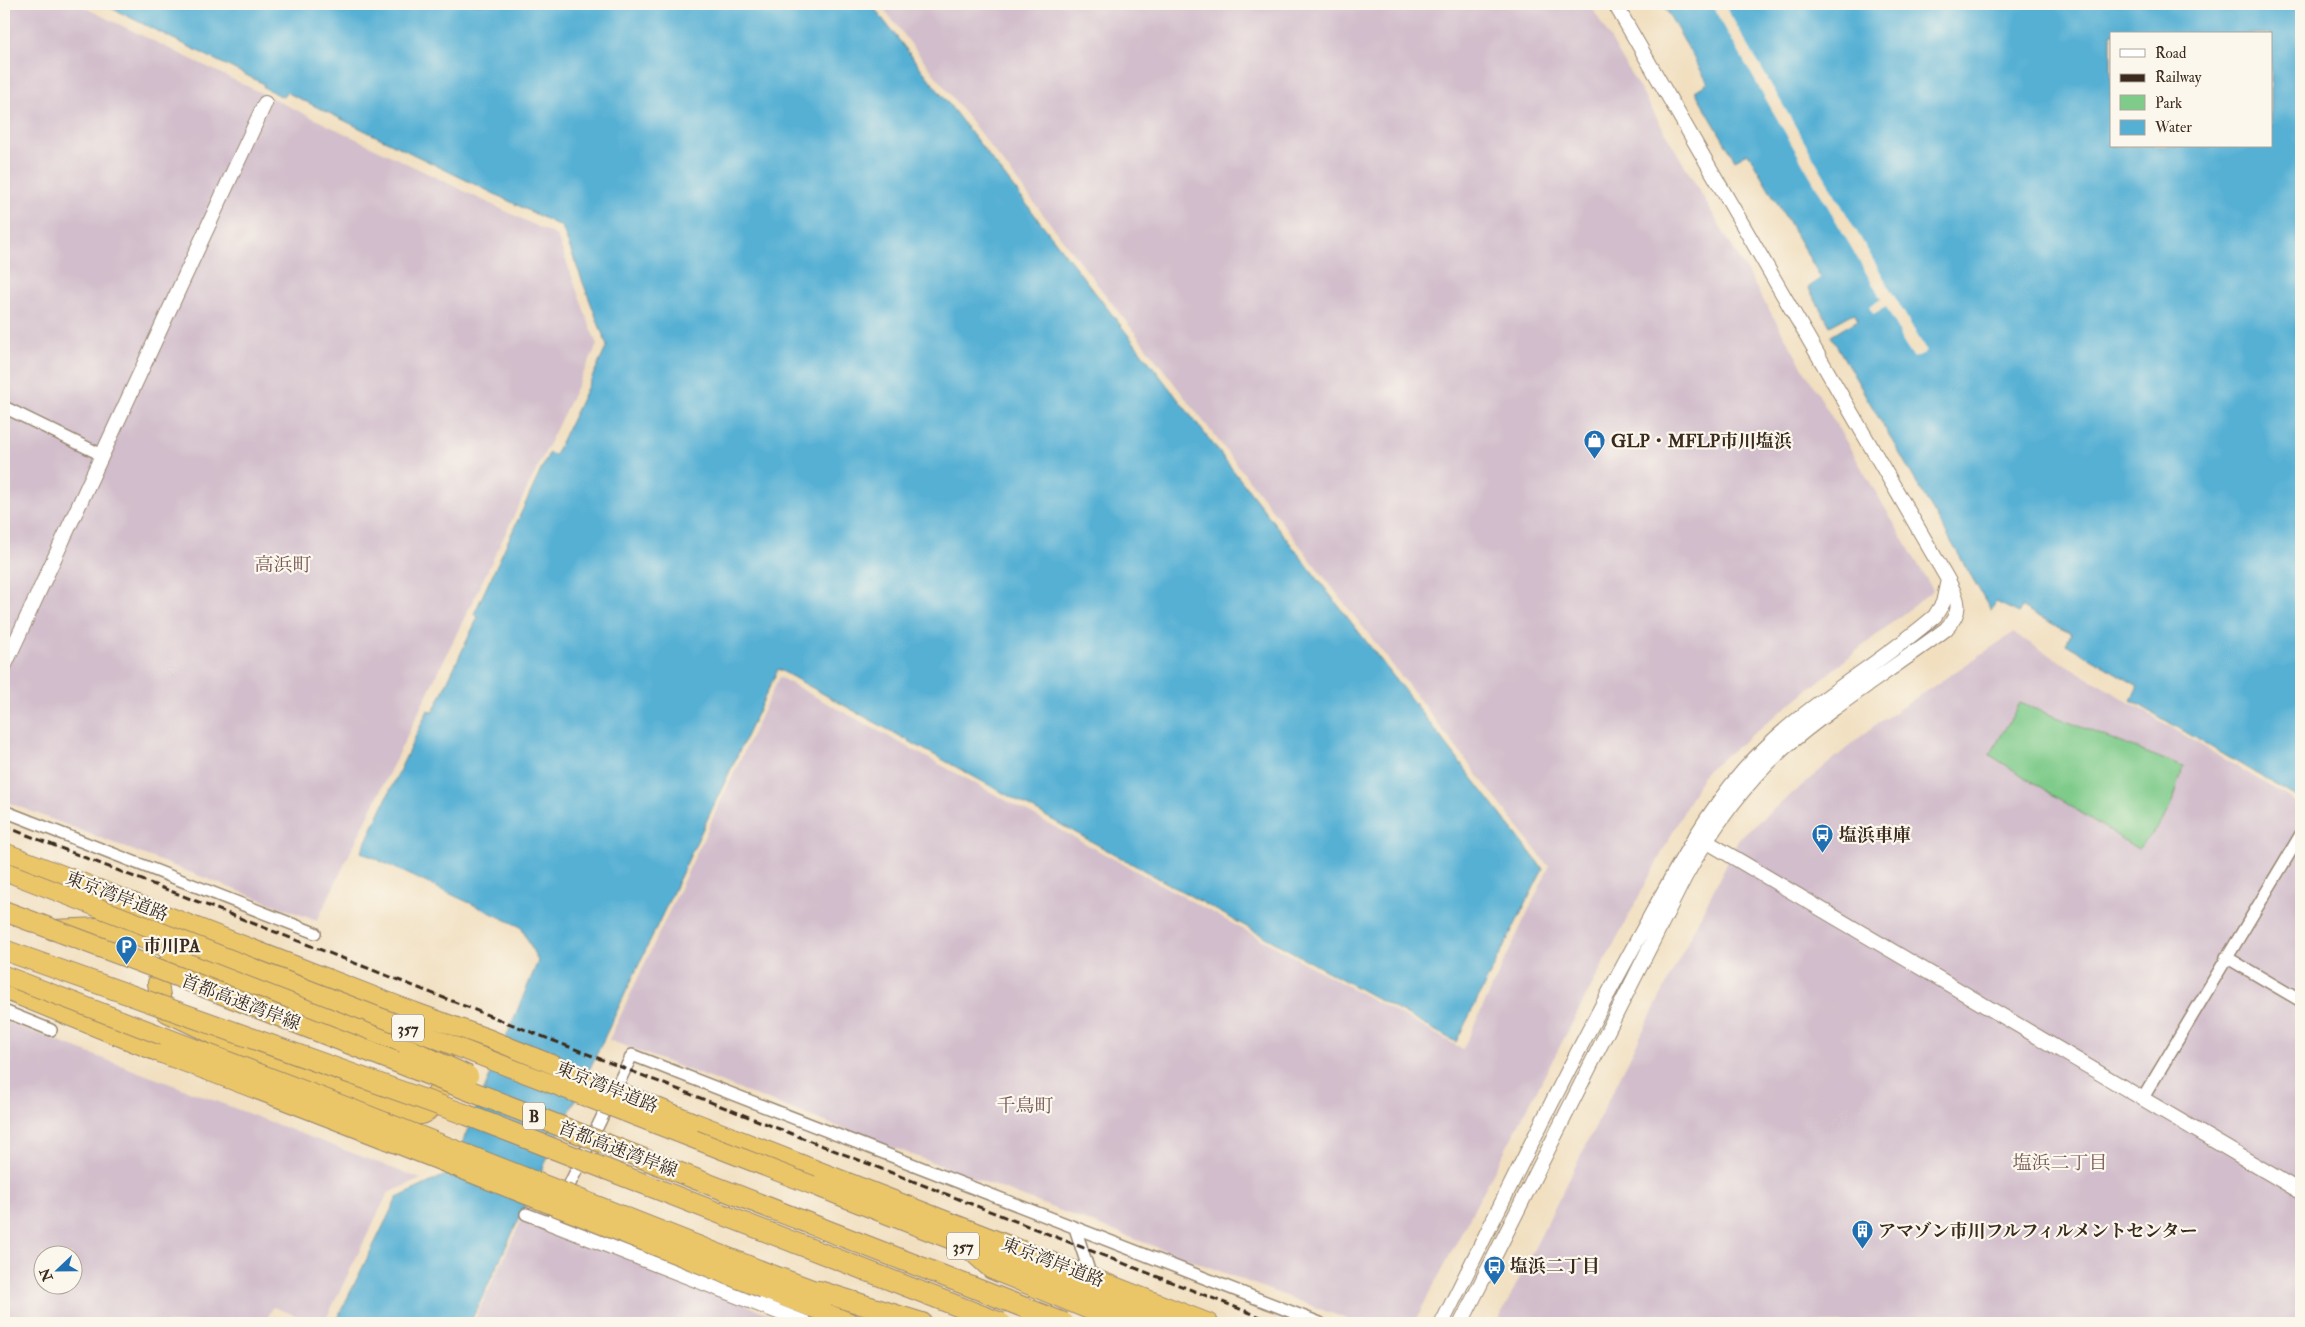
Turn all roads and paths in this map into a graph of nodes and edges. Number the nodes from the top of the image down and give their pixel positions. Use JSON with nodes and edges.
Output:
{"nodes":[{"id":1,"x":1615,"y":4,"type":"edge"},
{"id":2,"x":265,"y":103,"type":"dead end"},
{"id":3,"x":4,"y":407,"type":"edge"},
{"id":4,"x":102,"y":455,"type":"junction"},
{"id":5,"x":1948,"y":580,"type":"junction"},
{"id":6,"x":1911,"y":634,"type":"junction"},
{"id":7,"x":1921,"y":648,"type":"junction"},
{"id":8,"x":4,"y":667,"type":"edge"},
{"id":9,"x":4,"y":811,"type":"edge"},
{"id":10,"x":2301,"y":834,"type":"edge"},
{"id":11,"x":1701,"y":838,"type":"junction"},
{"id":12,"x":4,"y":852,"type":"edge"},
{"id":13,"x":4,"y":871,"type":"edge"},
{"id":14,"x":1665,"y":902,"type":"junction"},
{"id":15,"x":4,"y":911,"type":"edge"},
{"id":16,"x":52,"y":930,"type":"junction"},
{"id":17,"x":315,"y":933,"type":"dead end"},
{"id":18,"x":1636,"y":942,"type":"junction"},
{"id":19,"x":1650,"y":949,"type":"junction"},
{"id":20,"x":4,"y":950,"type":"edge"},
{"id":21,"x":2226,"y":957,"type":"junction"},
{"id":22,"x":4,"y":975,"type":"edge"},
{"id":23,"x":4,"y":990,"type":"edge"},
{"id":24,"x":2301,"y":1001,"type":"edge"},
{"id":25,"x":407,"y":1009,"type":"junction"},
{"id":26,"x":1600,"y":1009,"type":"junction"},
{"id":27,"x":4,"y":1011,"type":"edge"},
{"id":28,"x":1615,"y":1017,"type":"junction"},
{"id":29,"x":51,"y":1030,"type":"dead end"},
{"id":30,"x":2143,"y":1098,"type":"junction"},
{"id":31,"x":333,"y":1118,"type":"junction"},
{"id":32,"x":657,"y":1126,"type":"junction"},
{"id":33,"x":588,"y":1138,"type":"junction"},
{"id":34,"x":1526,"y":1156,"type":"junction"},
{"id":35,"x":1542,"y":1163,"type":"junction"},
{"id":36,"x":815,"y":1177,"type":"junction"},
{"id":37,"x":567,"y":1192,"type":"junction"},
{"id":38,"x":2301,"y":1192,"type":"edge"},
{"id":39,"x":526,"y":1214,"type":"dead end"},
{"id":40,"x":550,"y":1223,"type":"junction"},
{"id":41,"x":1074,"y":1228,"type":"junction"},
{"id":42,"x":970,"y":1249,"type":"joint"},
{"id":43,"x":1479,"y":1249,"type":"junction"},
{"id":44,"x":1494,"y":1257,"type":"junction"},
{"id":45,"x":1091,"y":1277,"type":"junction"},
{"id":46,"x":819,"y":1291,"type":"junction"},
{"id":47,"x":1108,"y":1309,"type":"junction"},
{"id":48,"x":806,"y":1323,"type":"edge"},
{"id":49,"x":852,"y":1323,"type":"edge"},
{"id":50,"x":901,"y":1323,"type":"edge"},
{"id":51,"x":922,"y":1323,"type":"edge"},
{"id":52,"x":1001,"y":1323,"type":"edge"},
{"id":53,"x":1064,"y":1323,"type":"edge"},
{"id":54,"x":1123,"y":1323,"type":"edge"},
{"id":55,"x":1165,"y":1323,"type":"edge"},
{"id":56,"x":1209,"y":1323,"type":"edge"},
{"id":57,"x":1320,"y":1323,"type":"edge"},
{"id":58,"x":1442,"y":1323,"type":"edge"},
{"id":59,"x":1461,"y":1323,"type":"edge"}],
"edges":[{"from":1,"to":5,"type":"street"},
{"from":2,"to":4,"type":"street"},
{"from":3,"to":4,"type":"street"},
{"from":4,"to":8,"type":"street"},
{"from":5,"to":6,"type":"street"},
{"from":5,"to":7,"type":"street"},
{"from":6,"to":7,"type":"street"},
{"from":6,"to":11,"type":"street"},
{"from":7,"to":11,"type":"street"},
{"from":9,"to":17,"type":"street"},
{"from":10,"to":21,"type":"street"},
{"from":11,"to":14,"type":"street"},
{"from":11,"to":30,"type":"street"},
{"from":12,"to":25,"type":"highway","name":"東京湾岸道路","number":"357"},
{"from":13,"to":32,"type":"highway","name":"東京湾岸道路","number":"357","bridge":true},
{"from":14,"to":18,"type":"street"},
{"from":14,"to":19,"type":"street"},
{"from":15,"to":16,"type":"highway","name":"首都高速湾岸線","number":"B","bridge":true},
{"from":16,"to":33,"type":"highway","name":"首都高速湾岸線","number":"B","bridge":true},
{"from":16,"to":33,"type":"highway","bridge":true},
{"from":18,"to":19,"type":"street"},
{"from":18,"to":26,"type":"street"},
{"from":19,"to":28,"type":"street"},
{"from":20,"to":52,"type":"highway","name":"首都高速湾岸線","number":"B","bridge":true},
{"from":21,"to":24,"type":"street"},
{"from":21,"to":30,"type":"street"},
{"from":22,"to":37,"type":"highway","bridge":true},
{"from":23,"to":31,"type":"highway","bridge":true},
{"from":25,"to":32,"type":"highway","bridge":true},
{"from":25,"to":36,"type":"highway","name":"東京湾岸道路","number":"357","bridge":true},
{"from":26,"to":28,"type":"street"},
{"from":26,"to":34,"type":"street"},
{"from":27,"to":29,"type":"street"},
{"from":28,"to":35,"type":"street"},
{"from":30,"to":38,"type":"street"},
{"from":31,"to":37,"type":"highway","bridge":true},
{"from":31,"to":49,"type":"highway","bridge":true},
{"from":32,"to":36,"type":"highway","name":"東京湾岸道路","number":"357","bridge":true},
{"from":33,"to":53,"type":"highway","name":"首都高速湾岸線","number":"B","bridge":true},
{"from":34,"to":35,"type":"street"},
{"from":34,"to":43,"type":"street"},
{"from":35,"to":44,"type":"street"},
{"from":36,"to":42,"type":"highway","name":"東京湾岸道路","number":"357"},
{"from":36,"to":45,"type":"highway","name":"東京湾岸道路","number":"357"},
{"from":37,"to":46,"type":"highway","bridge":true},
{"from":39,"to":40,"type":"street"},
{"from":40,"to":41,"type":"street"},
{"from":40,"to":48,"type":"street"},
{"from":41,"to":45,"type":"street"},
{"from":41,"to":57,"type":"street"},
{"from":42,"to":47,"type":"highway"},
{"from":43,"to":44,"type":"street"},
{"from":43,"to":58,"type":"street"},
{"from":44,"to":59,"type":"street"},
{"from":45,"to":56,"type":"highway","name":"東京湾岸道路","number":"357"},
{"from":46,"to":50,"type":"highway"},
{"from":46,"to":51,"type":"highway"},
{"from":47,"to":54,"type":"highway"},
{"from":47,"to":55,"type":"highway","name":"東京湾岸道路"}]}
